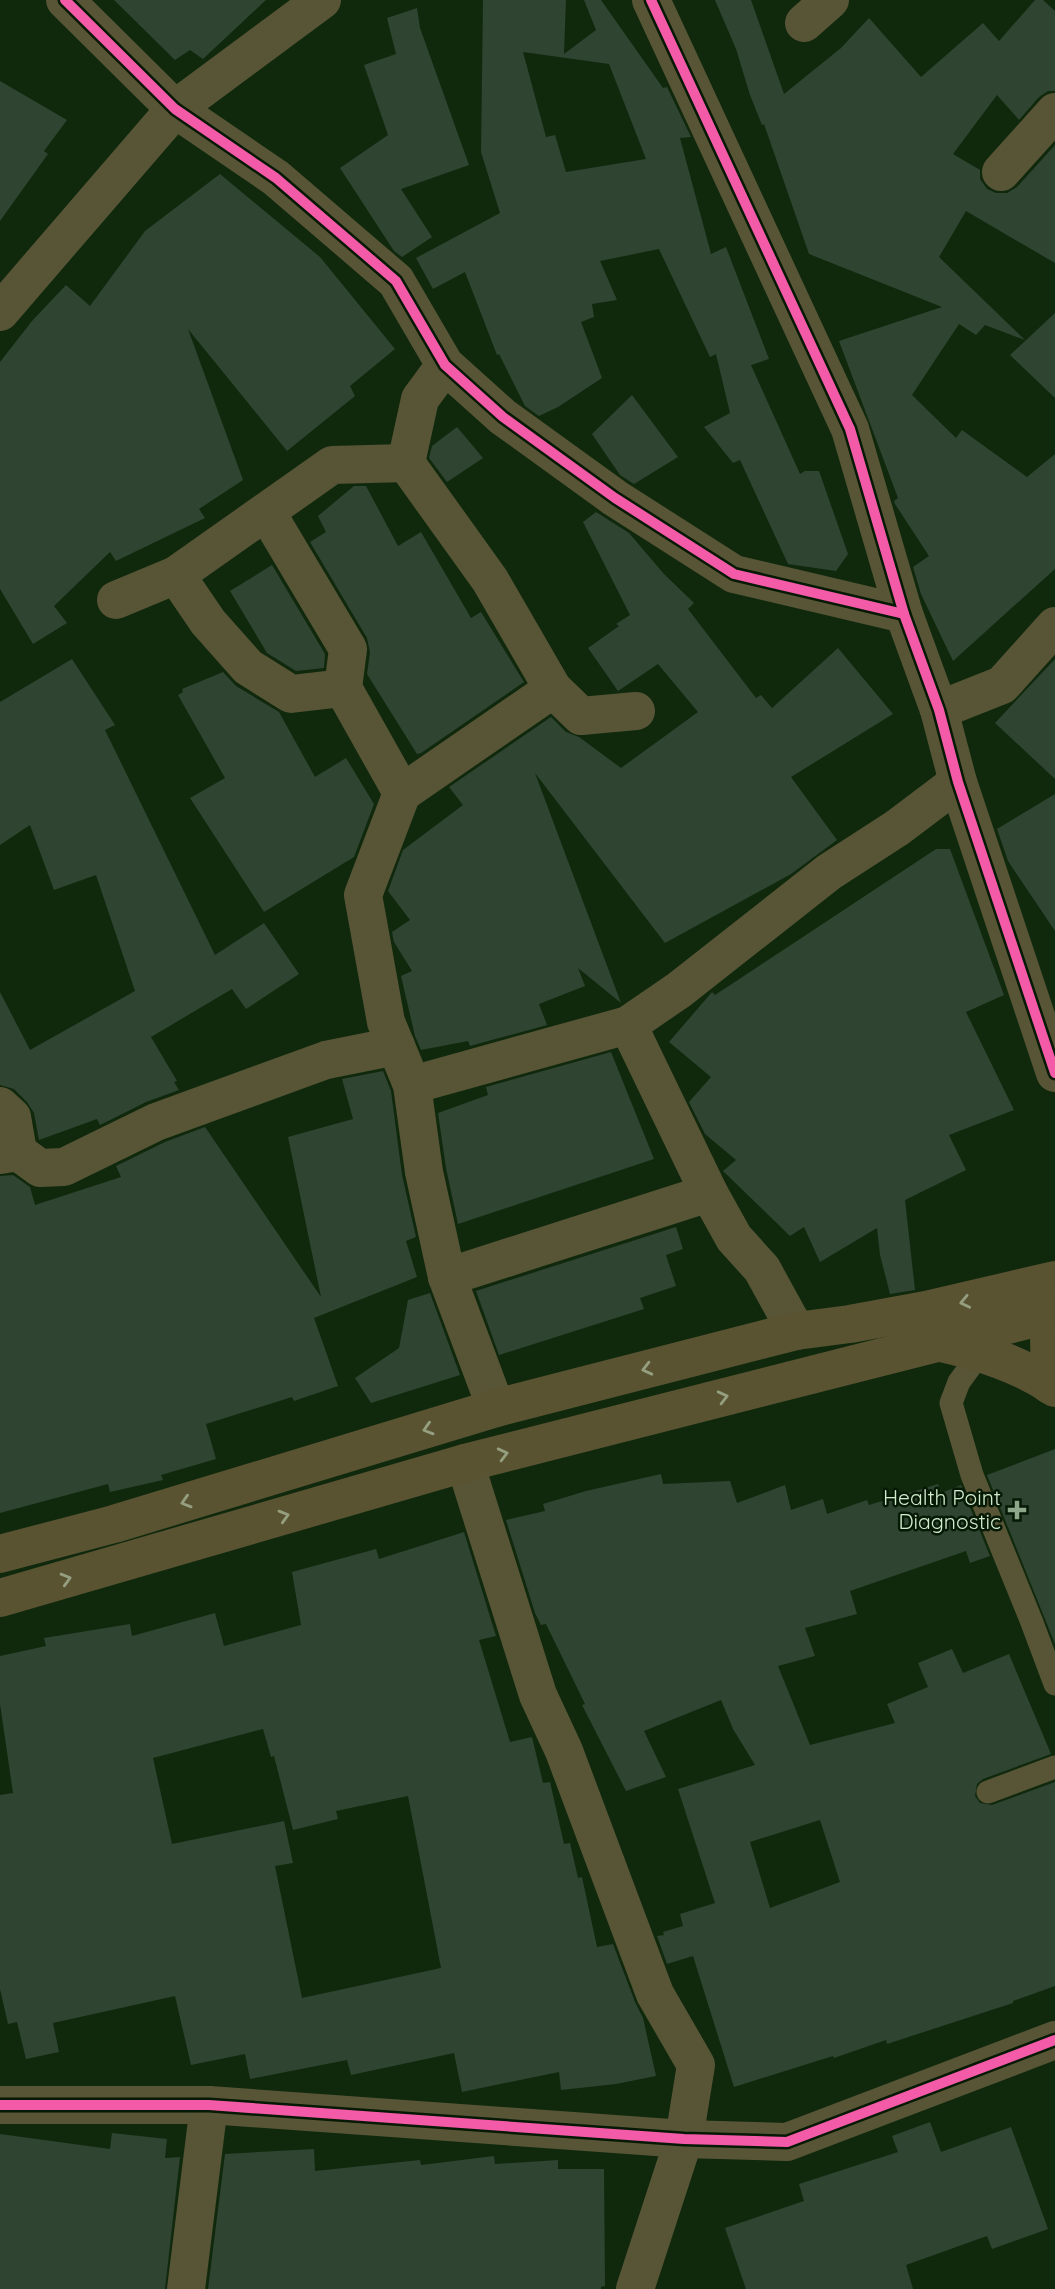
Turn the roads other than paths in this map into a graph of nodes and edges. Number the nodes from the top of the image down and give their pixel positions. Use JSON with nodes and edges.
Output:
{"nodes":[{"id":1,"x":65,"y":0,"type":"edge"},
{"id":2,"x":322,"y":0,"type":"edge"},
{"id":3,"x":651,"y":0,"type":"edge"},
{"id":4,"x":175,"y":109,"type":"junction"},
{"id":5,"x":1055,"y":112,"type":"edge"},
{"id":6,"x":1002,"y":172,"type":"dead end"},
{"id":7,"x":0,"y":312,"type":"edge"},
{"id":8,"x":445,"y":365,"type":"junction"},
{"id":9,"x":406,"y":463,"type":"junction"},
{"id":10,"x":267,"y":513,"type":"junction"},
{"id":11,"x":176,"y":575,"type":"junction"},
{"id":12,"x":116,"y":600,"type":"dead end"},
{"id":13,"x":904,"y":614,"type":"junction"},
{"id":14,"x":1055,"y":626,"type":"edge"},
{"id":15,"x":343,"y":688,"type":"junction"},
{"id":16,"x":553,"y":689,"type":"junction"},
{"id":17,"x":939,"y":710,"type":"junction"},
{"id":18,"x":636,"y":711,"type":"dead end"},
{"id":19,"x":958,"y":782,"type":"junction"},
{"id":20,"x":402,"y":793,"type":"junction"},
{"id":21,"x":628,"y":1025,"type":"junction"},
{"id":22,"x":396,"y":1046,"type":"junction"},
{"id":23,"x":1055,"y":1073,"type":"edge"},
{"id":24,"x":412,"y":1085,"type":"junction"},
{"id":25,"x":0,"y":1106,"type":"edge"},
{"id":26,"x":9,"y":1153,"type":"edge"},
{"id":27,"x":709,"y":1193,"type":"junction"},
{"id":28,"x":447,"y":1277,"type":"junction"},
{"id":29,"x":1050,"y":1303,"type":"edge"},
{"id":30,"x":796,"y":1331,"type":"junction"},
{"id":31,"x":935,"y":1342,"type":"junction"},
{"id":32,"x":981,"y":1352,"type":"junction"},
{"id":33,"x":1053,"y":1386,"type":"edge"},
{"id":34,"x":496,"y":1408,"type":"junction"},
{"id":35,"x":466,"y":1463,"type":"junction"},
{"id":36,"x":0,"y":1554,"type":"edge"},
{"id":37,"x":0,"y":1598,"type":"edge"},
{"id":38,"x":1055,"y":1684,"type":"edge"},
{"id":39,"x":1055,"y":1767,"type":"edge"},
{"id":40,"x":988,"y":1792,"type":"dead end"},
{"id":41,"x":1055,"y":2040,"type":"edge"},
{"id":42,"x":0,"y":2105,"type":"edge"},
{"id":43,"x":209,"y":2105,"type":"junction"},
{"id":44,"x":684,"y":2139,"type":"junction"},
{"id":45,"x":186,"y":2289,"type":"edge"},
{"id":46,"x":635,"y":2289,"type":"edge"}],
"edges":[{"from":1,"to":4,"type":"street"},
{"from":2,"to":4,"type":"street"},
{"from":3,"to":13,"type":"street"},
{"from":4,"to":7,"type":"street"},
{"from":4,"to":8,"type":"street"},
{"from":5,"to":6,"type":"street"},
{"from":8,"to":9,"type":"street"},
{"from":8,"to":13,"type":"street"},
{"from":9,"to":10,"type":"street"},
{"from":9,"to":16,"type":"street"},
{"from":10,"to":11,"type":"street"},
{"from":10,"to":15,"type":"street"},
{"from":11,"to":12,"type":"street"},
{"from":11,"to":15,"type":"street"},
{"from":13,"to":17,"type":"street"},
{"from":14,"to":17,"type":"street"},
{"from":15,"to":20,"type":"street"},
{"from":16,"to":18,"type":"street"},
{"from":16,"to":20,"type":"street"},
{"from":17,"to":19,"type":"street"},
{"from":19,"to":21,"type":"street"},
{"from":19,"to":23,"type":"street"},
{"from":20,"to":22,"type":"street"},
{"from":21,"to":24,"type":"street"},
{"from":21,"to":27,"type":"street"},
{"from":22,"to":24,"type":"street"},
{"from":22,"to":26,"type":"street"},
{"from":24,"to":28,"type":"street"},
{"from":25,"to":26,"type":"street"},
{"from":27,"to":28,"type":"street"},
{"from":27,"to":30,"type":"street"},
{"from":28,"to":34,"type":"street"},
{"from":29,"to":30,"type":"main road","one_way":true},
{"from":29,"to":31,"type":"main road"},
{"from":29,"to":33,"type":"main road"},
{"from":30,"to":34,"type":"main road","one_way":true},
{"from":31,"to":32,"type":"main road"},
{"from":35,"to":31,"type":"main road","one_way":true},
{"from":32,"to":33,"type":"main road"},
{"from":32,"to":38,"type":"lane"},
{"from":34,"to":36,"type":"main road","one_way":true},
{"from":37,"to":35,"type":"main road","one_way":true},
{"from":35,"to":44,"type":"street"},
{"from":39,"to":40,"type":"lane"},
{"from":41,"to":44,"type":"street"},
{"from":42,"to":43,"type":"street"},
{"from":43,"to":44,"type":"street"},
{"from":43,"to":45,"type":"street"},
{"from":44,"to":46,"type":"street"}]}
